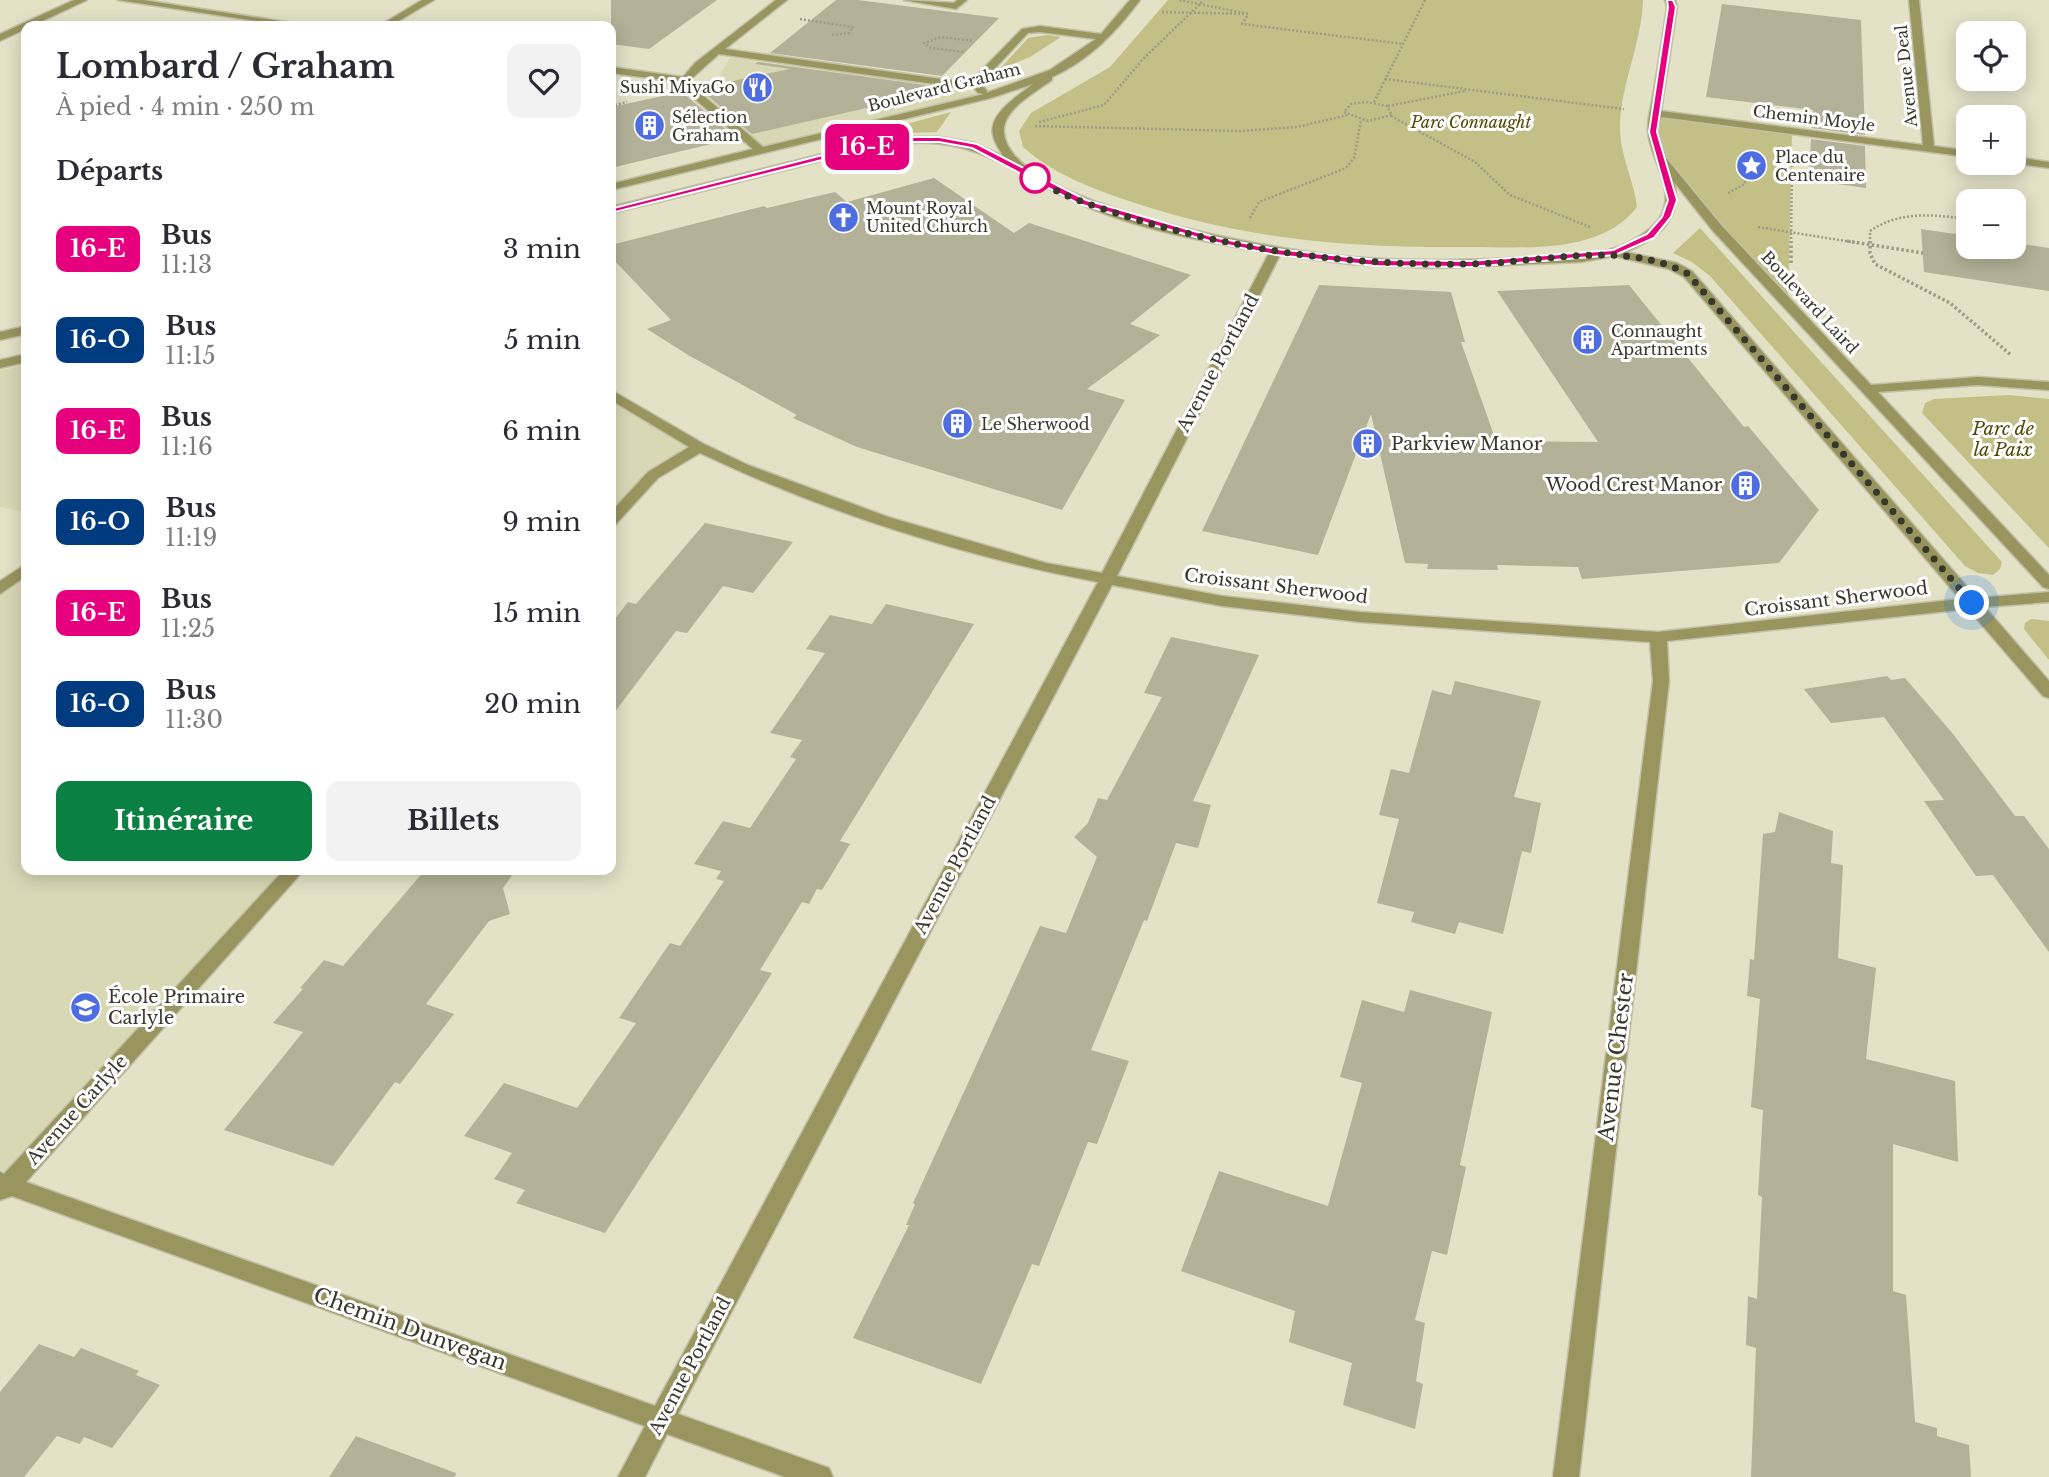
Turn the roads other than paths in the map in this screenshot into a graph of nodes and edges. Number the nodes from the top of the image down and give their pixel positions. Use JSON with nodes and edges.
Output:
{"nodes":[{"id":1,"x":82,"y":0,"type":"edge"},
{"id":2,"x":123,"y":0,"type":"edge"},
{"id":3,"x":429,"y":0,"type":"edge"},
{"id":4,"x":782,"y":0,"type":"edge"},
{"id":5,"x":909,"y":0,"type":"edge"},
{"id":6,"x":962,"y":0,"type":"edge"},
{"id":7,"x":1135,"y":0,"type":"edge"},
{"id":8,"x":1914,"y":0,"type":"edge"},
{"id":9,"x":1669,"y":2,"type":"edge"},
{"id":10,"x":37,"y":21,"type":"edge"},
{"id":11,"x":272,"y":21,"type":"edge"},
{"id":12,"x":393,"y":21,"type":"edge"},
{"id":13,"x":21,"y":28,"type":"edge"},
{"id":14,"x":1105,"y":37,"type":"junction"},
{"id":15,"x":0,"y":38,"type":"edge"},
{"id":16,"x":717,"y":51,"type":"junction"},
{"id":17,"x":616,"y":71,"type":"edge"},
{"id":18,"x":1048,"y":78,"type":"junction"},
{"id":19,"x":685,"y":80,"type":"junction"},
{"id":20,"x":975,"y":83,"type":"junction"},
{"id":21,"x":987,"y":96,"type":"junction"},
{"id":22,"x":1656,"y":113,"type":"junction"},
{"id":23,"x":1929,"y":149,"type":"junction"},
{"id":24,"x":761,"y":151,"type":"junction"},
{"id":25,"x":1956,"y":152,"type":"edge"},
{"id":26,"x":1661,"y":159,"type":"junction"},
{"id":27,"x":2026,"y":162,"type":"edge"},
{"id":28,"x":1013,"y":165,"type":"junction"},
{"id":29,"x":2049,"y":165,"type":"edge"},
{"id":30,"x":616,"y":186,"type":"edge"},
{"id":31,"x":616,"y":209,"type":"edge"},
{"id":32,"x":1276,"y":252,"type":"junction"},
{"id":33,"x":1615,"y":253,"type":"junction"},
{"id":34,"x":21,"y":331,"type":"edge"},
{"id":35,"x":0,"y":336,"type":"edge"},
{"id":36,"x":21,"y":359,"type":"edge"},
{"id":37,"x":0,"y":364,"type":"edge"},
{"id":38,"x":2049,"y":386,"type":"edge"},
{"id":39,"x":1867,"y":388,"type":"junction"},
{"id":40,"x":616,"y":397,"type":"edge"},
{"id":41,"x":699,"y":447,"type":"junction"},
{"id":42,"x":616,"y":516,"type":"edge"},
{"id":43,"x":21,"y":573,"type":"edge"},
{"id":44,"x":1107,"y":580,"type":"junction"},
{"id":45,"x":2049,"y":584,"type":"edge"},
{"id":46,"x":0,"y":589,"type":"edge"},
{"id":47,"x":2049,"y":597,"type":"edge"},
{"id":48,"x":1972,"y":603,"type":"junction"},
{"id":49,"x":1658,"y":637,"type":"junction"},
{"id":50,"x":2049,"y":692,"type":"edge"},
{"id":51,"x":290,"y":875,"type":"edge"},
{"id":52,"x":3,"y":1187,"type":"edge"},
{"id":53,"x":661,"y":1420,"type":"junction"},
{"id":54,"x":631,"y":1477,"type":"edge"},
{"id":55,"x":820,"y":1477,"type":"edge"},
{"id":56,"x":1566,"y":1477,"type":"edge"}],
"edges":[{"from":1,"to":10,"type":"street"},
{"from":2,"to":11,"type":"street"},
{"from":3,"to":12,"type":"street"},
{"from":4,"to":16,"type":"street"},
{"from":5,"to":6,"type":"street"},
{"from":7,"to":14,"type":"street","name":"Boulevard Graham"},
{"from":8,"to":23,"type":"street","name":"Avenue Deal"},
{"from":9,"to":22,"type":"street","name":"Boulevard Laird"},
{"from":13,"to":15,"type":"street"},
{"from":14,"to":18,"type":"street","name":"Boulevard Graham"},
{"from":14,"to":20,"type":"street"},
{"from":16,"to":19,"type":"street"},
{"from":16,"to":20,"type":"street"},
{"from":17,"to":19,"type":"street"},
{"from":18,"to":21,"type":"street","name":"Boulevard Graham"},
{"from":18,"to":28,"type":"street"},
{"from":19,"to":24,"type":"street"},
{"from":20,"to":21,"type":"street"},
{"from":21,"to":24,"type":"street","name":"Boulevard Graham"},
{"from":22,"to":23,"type":"street","name":"Chemin Moyle"},
{"from":22,"to":26,"type":"street","name":"Boulevard Laird"},
{"from":23,"to":25,"type":"street","name":"Chemin Moyle"},
{"from":24,"to":30,"type":"street","name":"Boulevard Graham"},
{"from":26,"to":33,"type":"street"},
{"from":26,"to":39,"type":"street","name":"Boulevard Laird"},
{"from":27,"to":29,"type":"street"},
{"from":28,"to":31,"type":"street"},
{"from":28,"to":32,"type":"street"},
{"from":32,"to":33,"type":"street"},
{"from":32,"to":44,"type":"street","name":"Avenue Portland"},
{"from":33,"to":48,"type":"street"},
{"from":34,"to":35,"type":"street"},
{"from":36,"to":37,"type":"street"},
{"from":38,"to":39,"type":"street"},
{"from":39,"to":45,"type":"street","name":"Boulevard Laird"},
{"from":40,"to":41,"type":"street","name":"Croissant Sherwood"},
{"from":41,"to":42,"type":"street"},
{"from":41,"to":44,"type":"street","name":"Croissant Sherwood"},
{"from":43,"to":46,"type":"street"},
{"from":44,"to":49,"type":"street","name":"Croissant Sherwood"},
{"from":44,"to":53,"type":"street","name":"Avenue Portland"},
{"from":47,"to":48,"type":"street","name":"Croissant Sherwood"},
{"from":48,"to":49,"type":"street","name":"Croissant Sherwood"},
{"from":48,"to":50,"type":"street"},
{"from":49,"to":56,"type":"street","name":"Avenue Chester"},
{"from":51,"to":52,"type":"street","name":"Avenue Carlyle"},
{"from":52,"to":53,"type":"street","name":"Chemin Dunvegan"},
{"from":53,"to":54,"type":"street","name":"Avenue Portland"},
{"from":53,"to":55,"type":"street","name":"Chemin Dunvegan"}]}
